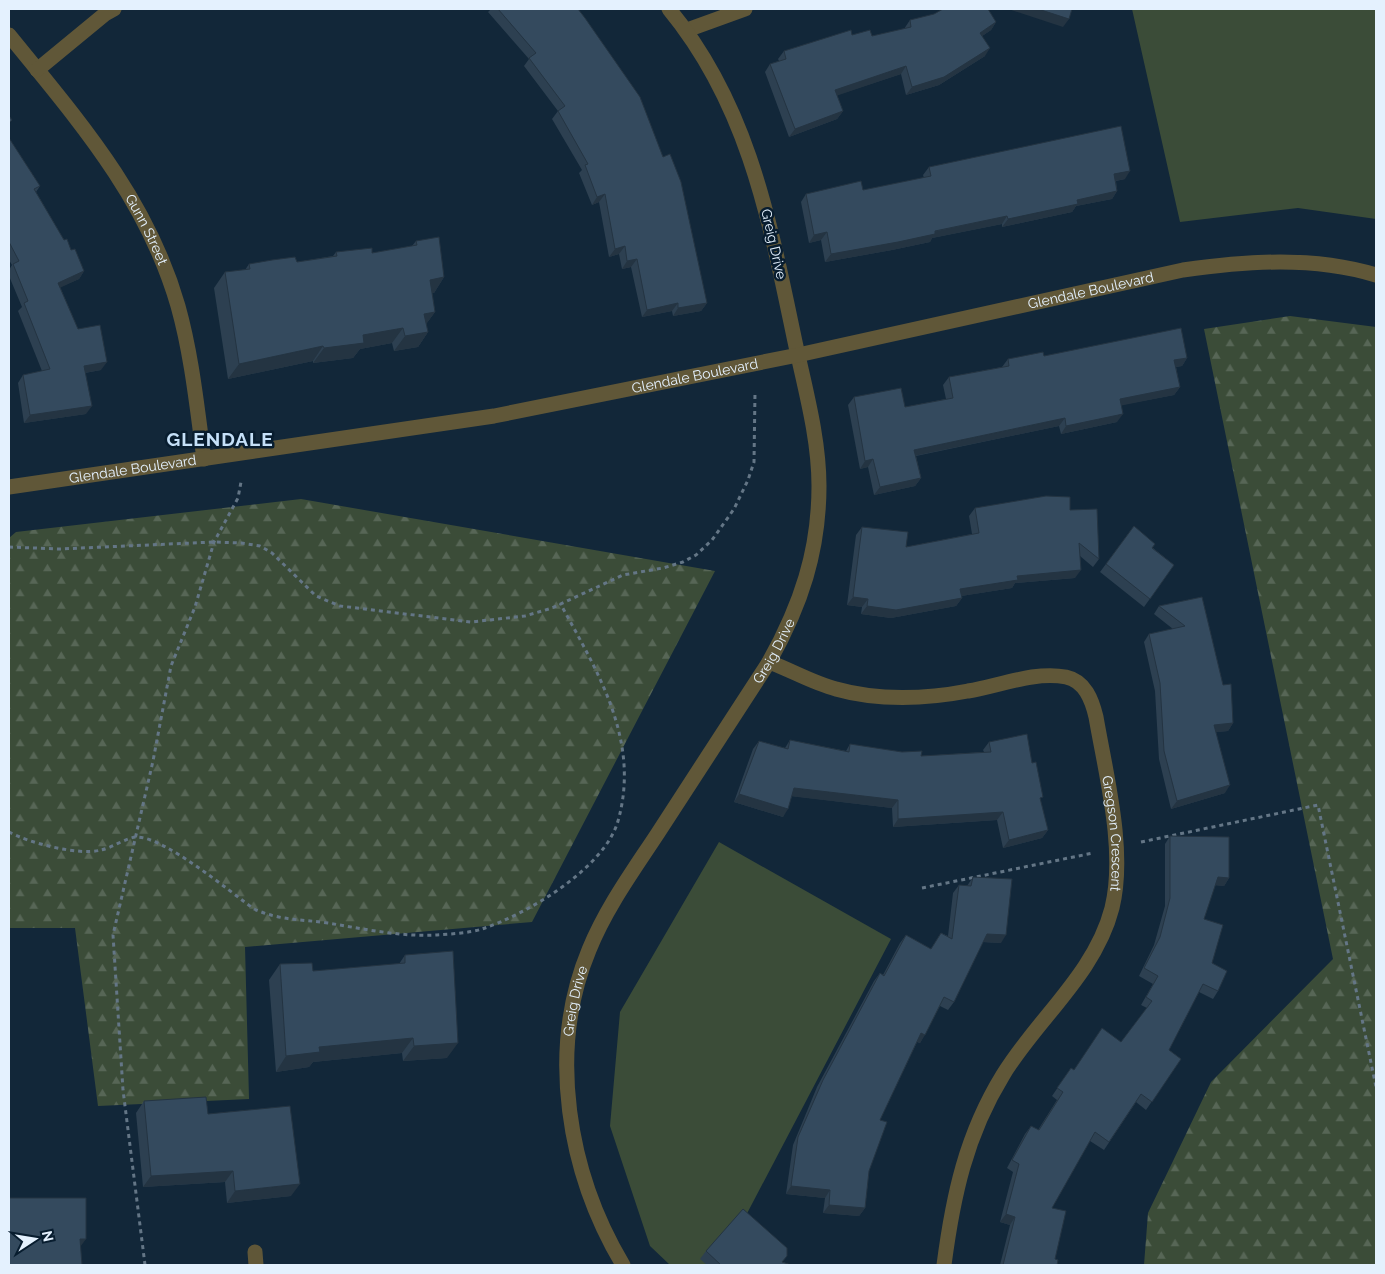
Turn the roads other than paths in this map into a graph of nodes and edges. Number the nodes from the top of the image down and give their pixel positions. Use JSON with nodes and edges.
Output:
{"nodes":[{"id":1,"x":114,"y":9,"type":"edge"},
{"id":2,"x":669,"y":9,"type":"edge"},
{"id":3,"x":745,"y":9,"type":"edge"},
{"id":4,"x":686,"y":30,"type":"junction"},
{"id":5,"x":9,"y":35,"type":"edge"},
{"id":6,"x":37,"y":70,"type":"junction"},
{"id":7,"x":1376,"y":275,"type":"edge"},
{"id":8,"x":798,"y":355,"type":"junction"},
{"id":9,"x":204,"y":459,"type":"junction"},
{"id":10,"x":9,"y":486,"type":"edge"},
{"id":11,"x":769,"y":662,"type":"junction"},
{"id":12,"x":623,"y":1265,"type":"edge"},
{"id":13,"x":944,"y":1265,"type":"edge"}],
"edges":[{"from":1,"to":6,"type":"street"},
{"from":2,"to":4,"type":"street","name":"Greig Drive"},
{"from":3,"to":4,"type":"street"},
{"from":4,"to":8,"type":"street","name":"Greig Drive"},
{"from":5,"to":6,"type":"street","name":"Gunn Street"},
{"from":6,"to":9,"type":"street","name":"Gunn Street"},
{"from":7,"to":8,"type":"street","name":"Glendale Boulevard"},
{"from":8,"to":9,"type":"street","name":"Glendale Boulevard"},
{"from":8,"to":11,"type":"street","name":"Greig Drive"},
{"from":9,"to":10,"type":"street","name":"Glendale Boulevard"},
{"from":11,"to":12,"type":"street","name":"Greig Drive"},
{"from":11,"to":13,"type":"street","name":"Gregson Crescent"}]}
